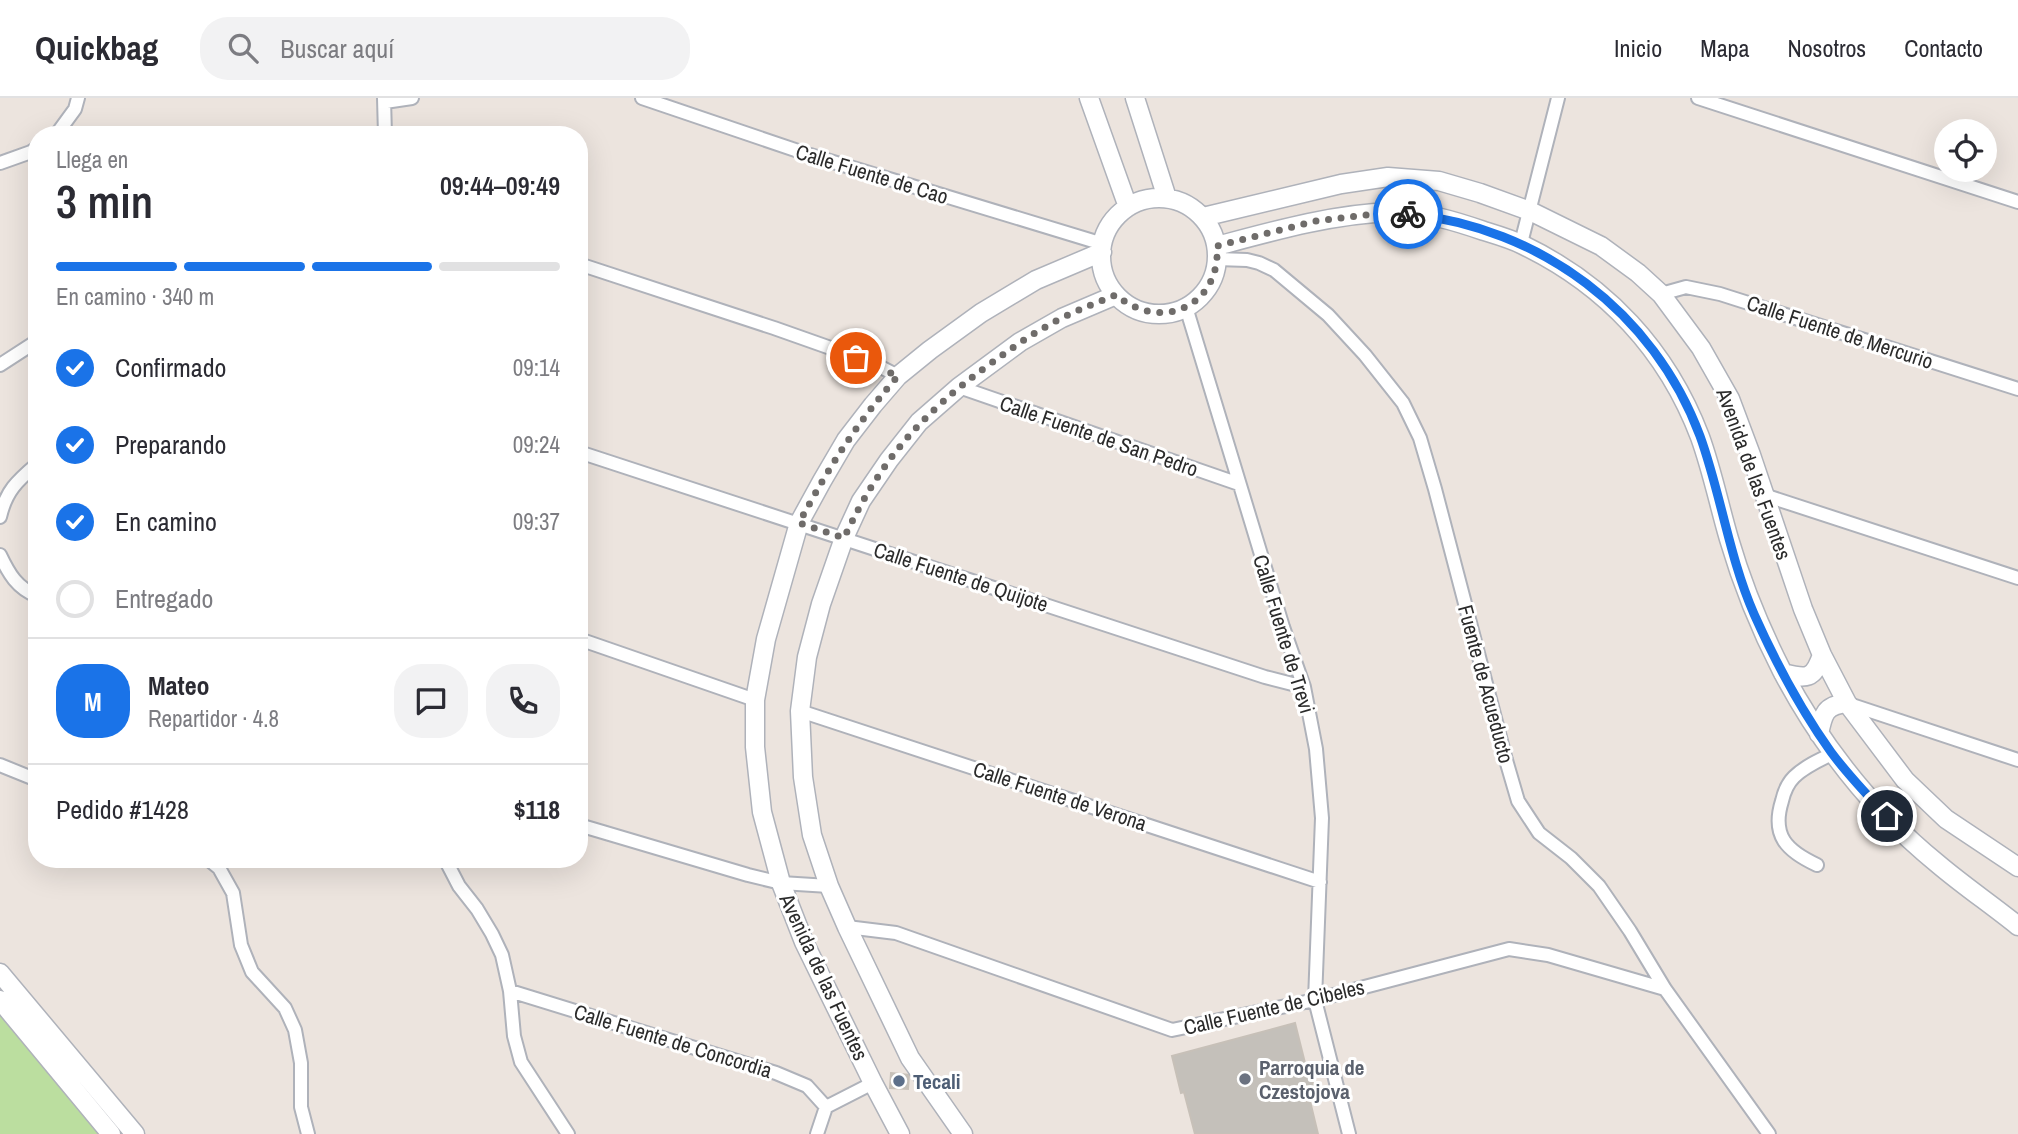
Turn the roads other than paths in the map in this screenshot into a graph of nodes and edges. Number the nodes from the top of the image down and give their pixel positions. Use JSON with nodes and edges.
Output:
{"nodes":[{"id":1,"x":78,"y":98,"type":"edge"},
{"id":2,"x":412,"y":98,"type":"edge"},
{"id":3,"x":642,"y":98,"type":"edge"},
{"id":4,"x":1089,"y":98,"type":"edge"},
{"id":5,"x":1135,"y":98,"type":"edge"},
{"id":6,"x":1558,"y":98,"type":"edge"},
{"id":7,"x":1698,"y":98,"type":"edge"},
{"id":8,"x":385,"y":100,"type":"edge"},
{"id":9,"x":63,"y":126,"type":"edge"},
{"id":10,"x":385,"y":126,"type":"edge"},
{"id":11,"x":28,"y":153,"type":"edge"},
{"id":12,"x":0,"y":163,"type":"edge"},
{"id":13,"x":1167,"y":198,"type":"junction"},
{"id":14,"x":2018,"y":202,"type":"edge"},
{"id":15,"x":1128,"y":207,"type":"junction"},
{"id":16,"x":1530,"y":211,"type":"junction"},
{"id":17,"x":1203,"y":217,"type":"junction"},
{"id":18,"x":1521,"y":243,"type":"junction"},
{"id":19,"x":1102,"y":248,"type":"junction"},
{"id":20,"x":1217,"y":253,"type":"junction"},
{"id":21,"x":588,"y":267,"type":"edge"},
{"id":22,"x":1661,"y":294,"type":"junction"},
{"id":23,"x":1116,"y":295,"type":"junction"},
{"id":24,"x":1186,"y":307,"type":"junction"},
{"id":25,"x":28,"y":347,"type":"edge"},
{"id":26,"x":0,"y":365,"type":"edge"},
{"id":27,"x":898,"y":376,"type":"junction"},
{"id":28,"x":958,"y":387,"type":"junction"},
{"id":29,"x":2018,"y":389,"type":"edge"},
{"id":30,"x":588,"y":455,"type":"edge"},
{"id":31,"x":28,"y":472,"type":"edge"},
{"id":32,"x":1239,"y":484,"type":"junction"},
{"id":33,"x":1765,"y":495,"type":"junction"},
{"id":34,"x":0,"y":517,"type":"edge"},
{"id":35,"x":799,"y":523,"type":"junction"},
{"id":36,"x":844,"y":538,"type":"junction"},
{"id":37,"x":0,"y":555,"type":"edge"},
{"id":38,"x":2018,"y":578,"type":"edge"},
{"id":39,"x":28,"y":592,"type":"edge"},
{"id":40,"x":588,"y":642,"type":"edge"},
{"id":41,"x":1822,"y":655,"type":"junction"},
{"id":42,"x":1783,"y":673,"type":"junction"},
{"id":43,"x":1304,"y":687,"type":"junction"},
{"id":44,"x":755,"y":700,"type":"junction"},
{"id":45,"x":1847,"y":703,"type":"junction"},
{"id":46,"x":800,"y":711,"type":"junction"},
{"id":47,"x":1819,"y":734,"type":"junction"},
{"id":48,"x":1832,"y":754,"type":"junction"},
{"id":49,"x":2018,"y":760,"type":"edge"},
{"id":50,"x":0,"y":765,"type":"edge"},
{"id":51,"x":28,"y":776,"type":"edge"},
{"id":52,"x":588,"y":828,"type":"edge"},
{"id":53,"x":1817,"y":865,"type":"dead end"},
{"id":54,"x":2018,"y":867,"type":"edge"},
{"id":55,"x":218,"y":868,"type":"edge"},
{"id":56,"x":450,"y":868,"type":"edge"},
{"id":57,"x":1320,"y":882,"type":"junction"},
{"id":58,"x":781,"y":883,"type":"junction"},
{"id":59,"x":830,"y":886,"type":"junction"},
{"id":60,"x":2018,"y":926,"type":"edge"},
{"id":61,"x":847,"y":927,"type":"junction"},
{"id":62,"x":0,"y":973,"type":"edge"},
{"id":63,"x":1665,"y":989,"type":"junction"},
{"id":64,"x":510,"y":990,"type":"junction"},
{"id":65,"x":0,"y":1000,"type":"edge"},
{"id":66,"x":1315,"y":1000,"type":"junction"},
{"id":67,"x":873,"y":1083,"type":"junction"},
{"id":68,"x":826,"y":1107,"type":"junction"},
{"id":69,"x":111,"y":1134,"type":"edge"},
{"id":70,"x":135,"y":1134,"type":"edge"},
{"id":71,"x":308,"y":1134,"type":"edge"},
{"id":72,"x":568,"y":1134,"type":"edge"},
{"id":73,"x":817,"y":1134,"type":"edge"},
{"id":74,"x":900,"y":1134,"type":"edge"},
{"id":75,"x":963,"y":1134,"type":"edge"},
{"id":76,"x":1349,"y":1134,"type":"edge"},
{"id":77,"x":1769,"y":1134,"type":"edge"}],
"edges":[{"from":1,"to":9,"type":"street"},
{"from":2,"to":8,"type":"street"},
{"from":3,"to":19,"type":"street","name":"Calle Fuente de Cao"},
{"from":4,"to":15,"type":"main road"},
{"from":5,"to":13,"type":"main road"},
{"from":6,"to":16,"type":"street"},
{"from":7,"to":14,"type":"street"},
{"from":8,"to":10,"type":"street"},
{"from":11,"to":12,"type":"street"},
{"from":13,"to":15,"type":"main road"},
{"from":13,"to":17,"type":"main road"},
{"from":15,"to":19,"type":"main road"},
{"from":16,"to":17,"type":"main road","name":"Avenida de las Fuentes"},
{"from":16,"to":18,"type":"street"},
{"from":16,"to":22,"type":"main road","name":"Avenida de las Fuentes"},
{"from":17,"to":20,"type":"main road"},
{"from":18,"to":20,"type":"main road","name":"Avenida de las Fuentes"},
{"from":18,"to":42,"type":"main road","name":"Avenida de las Fuentes"},
{"from":19,"to":23,"type":"main road"},
{"from":19,"to":27,"type":"main road","name":"Avenida de las Fuentes"},
{"from":20,"to":24,"type":"main road"},
{"from":20,"to":63,"type":"street","name":"Fuente de Acueducto"},
{"from":21,"to":27,"type":"street"},
{"from":22,"to":29,"type":"street","name":"Calle Fuente de Mercurio"},
{"from":22,"to":33,"type":"main road","name":"Avenida de las Fuentes"},
{"from":23,"to":24,"type":"main road"},
{"from":23,"to":28,"type":"main road","name":"Avenida de las Fuentes"},
{"from":24,"to":32,"type":"street","name":"Calle Fuente de Trevi"},
{"from":25,"to":26,"type":"street"},
{"from":27,"to":35,"type":"main road","name":"Avenida de las Fuentes"},
{"from":28,"to":32,"type":"street","name":"Calle Fuente de San Pedro"},
{"from":28,"to":36,"type":"main road","name":"Avenida de las Fuentes"},
{"from":30,"to":35,"type":"street","name":"Calle Fuente de Quijote"},
{"from":31,"to":34,"type":"street"},
{"from":32,"to":43,"type":"street","name":"Calle Fuente de Trevi"},
{"from":33,"to":38,"type":"street"},
{"from":33,"to":41,"type":"main road","name":"Avenida de las Fuentes"},
{"from":35,"to":36,"type":"street","name":"Calle Fuente de Quijote"},
{"from":35,"to":44,"type":"main road","name":"Avenida de las Fuentes"},
{"from":36,"to":43,"type":"street","name":"Calle Fuente de Quijote"},
{"from":36,"to":46,"type":"main road","name":"Avenida de las Fuentes"},
{"from":37,"to":39,"type":"street"},
{"from":40,"to":44,"type":"street"},
{"from":41,"to":42,"type":"main road"},
{"from":41,"to":45,"type":"main road","name":"Avenida de las Fuentes"},
{"from":42,"to":47,"type":"main road","name":"Avenida de las Fuentes"},
{"from":43,"to":57,"type":"street","name":"Calle Fuente de Trevi"},
{"from":44,"to":58,"type":"main road","name":"Avenida de las Fuentes"},
{"from":45,"to":47,"type":"main road"},
{"from":45,"to":49,"type":"street"},
{"from":45,"to":54,"type":"main road","name":"Avenida de las Fuentes"},
{"from":46,"to":57,"type":"street","name":"Calle Fuente de Verona"},
{"from":46,"to":59,"type":"main road","name":"Avenida de las Fuentes"},
{"from":47,"to":48,"type":"main road","name":"Avenida de las Fuentes"},
{"from":48,"to":53,"type":"street"},
{"from":48,"to":60,"type":"main road","name":"Avenida de las Fuentes"},
{"from":50,"to":51,"type":"street"},
{"from":52,"to":58,"type":"street"},
{"from":55,"to":71,"type":"street"},
{"from":56,"to":64,"type":"street"},
{"from":57,"to":66,"type":"street","name":"Calle Fuente de Trevi"},
{"from":58,"to":59,"type":"street"},
{"from":58,"to":67,"type":"main road","name":"Avenida de las Fuentes"},
{"from":59,"to":61,"type":"main road","name":"Avenida de las Fuentes"},
{"from":61,"to":66,"type":"street","name":"Calle Fuente de Cibeles"},
{"from":61,"to":75,"type":"main road","name":"Avenida de las Fuentes"},
{"from":62,"to":70,"type":"main road"},
{"from":63,"to":66,"type":"street","name":"Calle Fuente de Cibeles"},
{"from":63,"to":77,"type":"street","name":"Fuente de Acueducto"},
{"from":64,"to":68,"type":"street","name":"Calle Fuente de Concordia"},
{"from":64,"to":72,"type":"street"},
{"from":65,"to":69,"type":"main road"},
{"from":66,"to":76,"type":"street","name":"Calle Fuente de Trevi"},
{"from":67,"to":68,"type":"street"},
{"from":67,"to":74,"type":"main road","name":"Avenida de las Fuentes"},
{"from":68,"to":73,"type":"street"}]}
